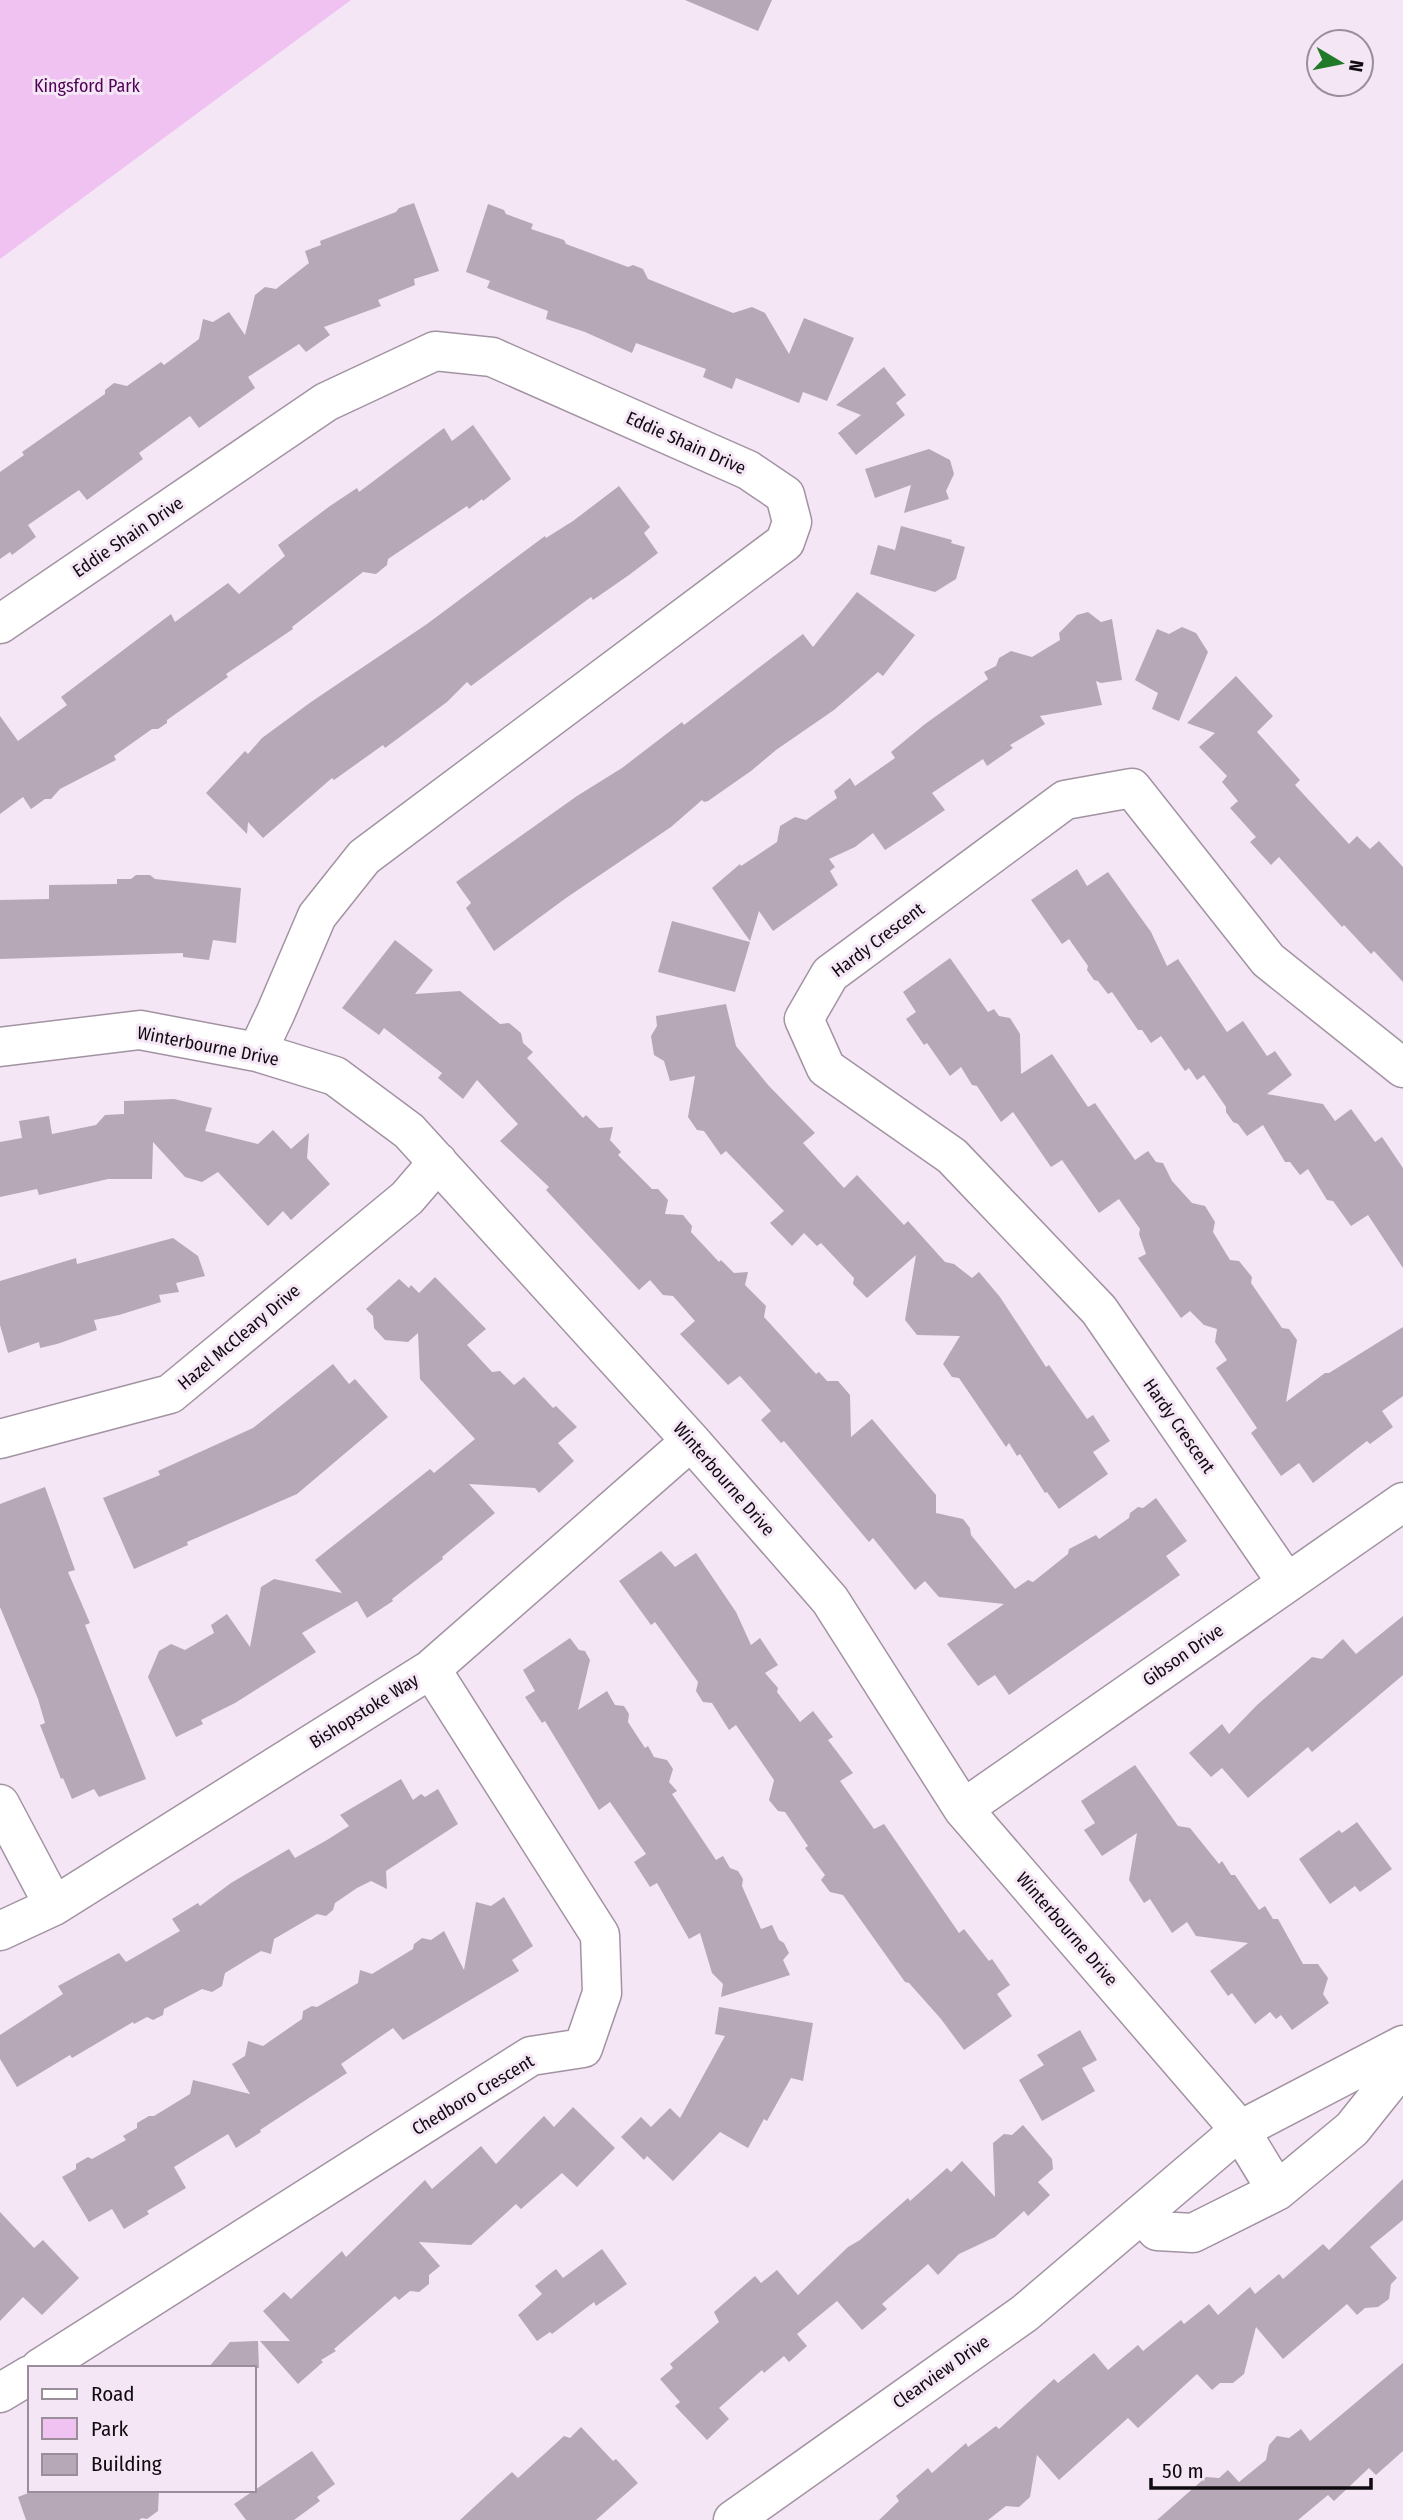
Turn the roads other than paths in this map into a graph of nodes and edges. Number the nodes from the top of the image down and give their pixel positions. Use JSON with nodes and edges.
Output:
{"nodes":[{"id":1,"x":0,"y":624,"type":"edge"},
{"id":2,"x":0,"y":1047,"type":"edge"},
{"id":3,"x":257,"y":1052,"type":"junction"},
{"id":4,"x":1403,"y":1068,"type":"edge"},
{"id":5,"x":438,"y":1162,"type":"junction"},
{"id":6,"x":0,"y":1439,"type":"edge"},
{"id":7,"x":691,"y":1441,"type":"junction"},
{"id":8,"x":1403,"y":1502,"type":"edge"},
{"id":9,"x":1287,"y":1583,"type":"junction"},
{"id":10,"x":431,"y":1669,"type":"junction"},
{"id":11,"x":0,"y":1804,"type":"edge"},
{"id":12,"x":963,"y":1809,"type":"junction"},
{"id":13,"x":54,"y":1906,"type":"junction"},
{"id":14,"x":0,"y":1931,"type":"edge"},
{"id":15,"x":1403,"y":2045,"type":"edge"},
{"id":16,"x":1403,"y":2065,"type":"edge"},
{"id":17,"x":1240,"y":2130,"type":"junction"},
{"id":18,"x":1277,"y":2191,"type":"junction"},
{"id":19,"x":1142,"y":2214,"type":"junction"},
{"id":20,"x":43,"y":2366,"type":"edge"},
{"id":21,"x":28,"y":2376,"type":"edge"},
{"id":22,"x":0,"y":2393,"type":"edge"},
{"id":23,"x":733,"y":2520,"type":"edge"}],
"edges":[{"from":1,"to":3,"type":"street","name":"Eddie Shain Drive"},
{"from":2,"to":3,"type":"street","name":"Winterbourne Drive"},
{"from":3,"to":5,"type":"street","name":"Winterbourne Drive"},
{"from":4,"to":9,"type":"street","name":"Hardy Crescent"},
{"from":5,"to":6,"type":"street","name":"Hazel McCleary Drive"},
{"from":5,"to":7,"type":"street","name":"Winterbourne Drive"},
{"from":7,"to":10,"type":"street","name":"Bishopstoke Way"},
{"from":7,"to":12,"type":"street","name":"Winterbourne Drive"},
{"from":8,"to":9,"type":"street","name":"Gibson Drive"},
{"from":9,"to":12,"type":"street","name":"Gibson Drive"},
{"from":10,"to":13,"type":"street","name":"Bishopstoke Way"},
{"from":10,"to":20,"type":"street","name":"Chedboro Crescent"},
{"from":11,"to":13,"type":"street"},
{"from":12,"to":17,"type":"street","name":"Winterbourne Drive"},
{"from":13,"to":14,"type":"street","name":"Bishopstoke Way"},
{"from":15,"to":17,"type":"street","name":"Clearview Drive"},
{"from":16,"to":18,"type":"street"},
{"from":17,"to":18,"type":"street","name":"Winterbourne Drive"},
{"from":17,"to":19,"type":"street","name":"Clearview Drive"},
{"from":18,"to":19,"type":"street"},
{"from":19,"to":23,"type":"street","name":"Clearview Drive"},
{"from":21,"to":22,"type":"street"}]}
